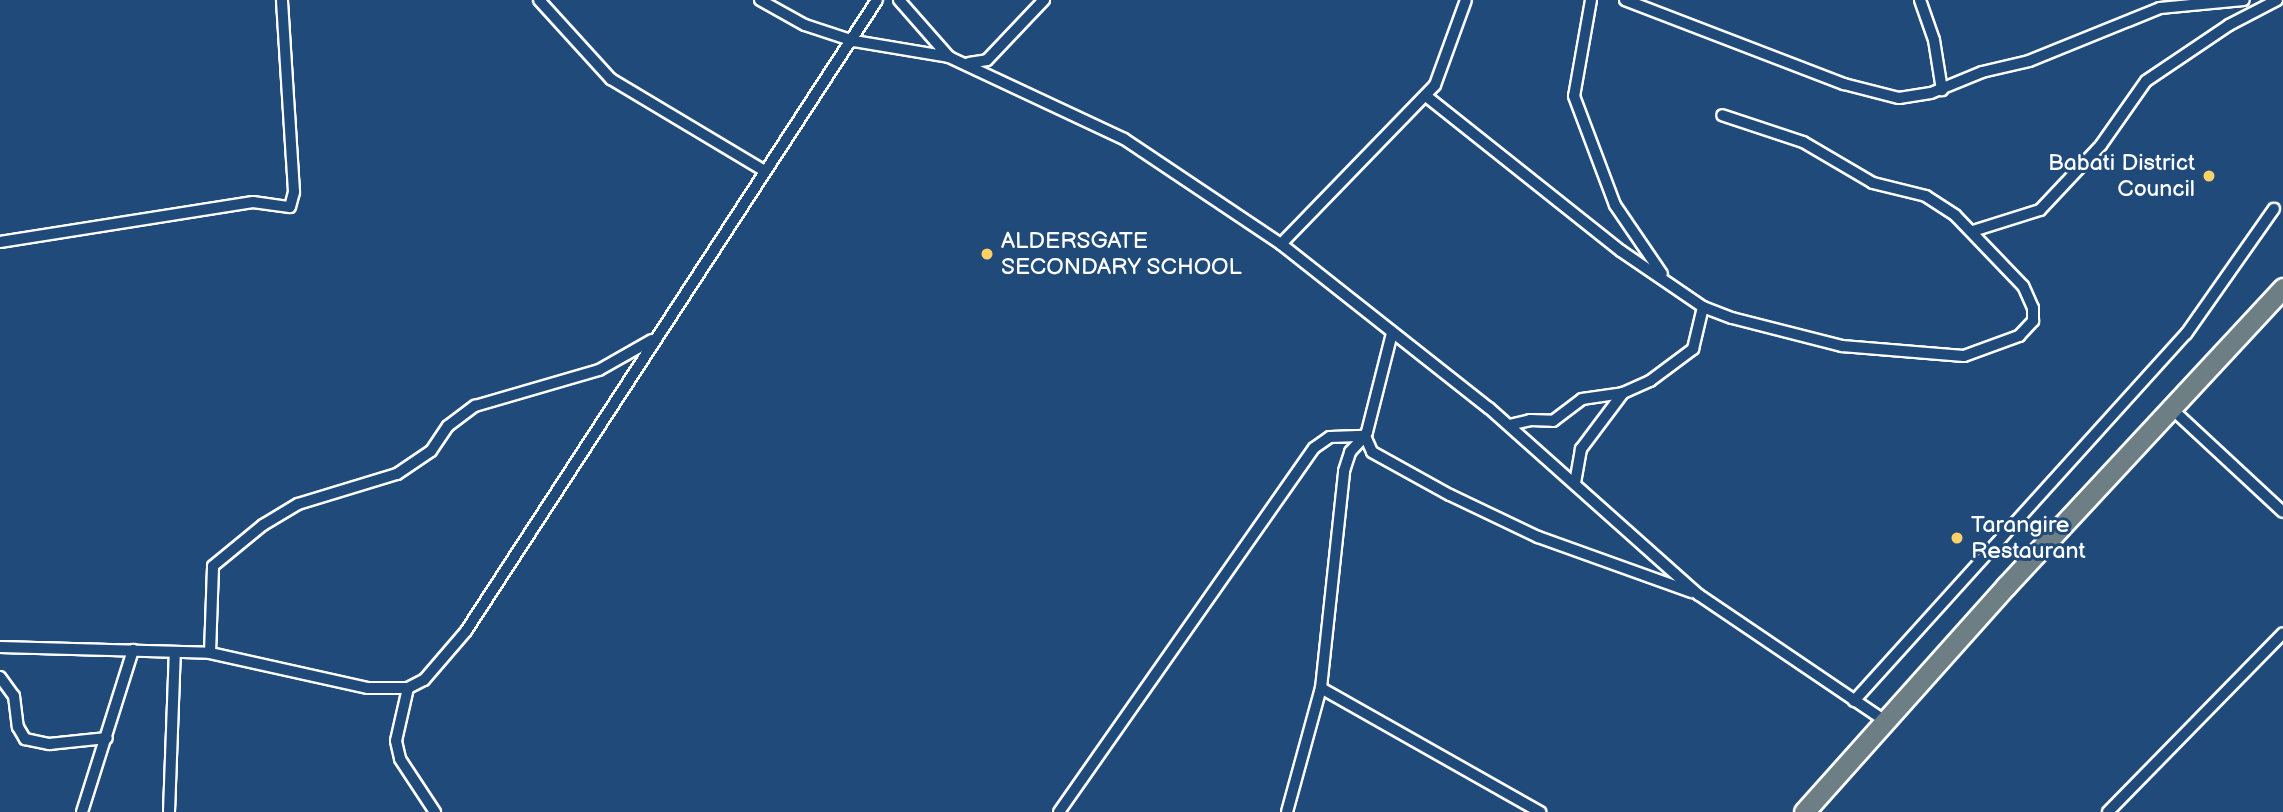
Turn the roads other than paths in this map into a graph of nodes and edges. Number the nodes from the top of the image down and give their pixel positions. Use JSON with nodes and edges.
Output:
{"nodes":[{"id":1,"x":282,"y":0,"type":"edge"},
{"id":2,"x":539,"y":0,"type":"edge"},
{"id":3,"x":760,"y":0,"type":"edge"},
{"id":4,"x":877,"y":0,"type":"edge"},
{"id":5,"x":899,"y":0,"type":"edge"},
{"id":6,"x":1044,"y":0,"type":"edge"},
{"id":7,"x":1466,"y":0,"type":"edge"},
{"id":8,"x":1591,"y":0,"type":"edge"},
{"id":9,"x":1625,"y":0,"type":"edge"},
{"id":10,"x":1920,"y":0,"type":"edge"},
{"id":11,"x":2244,"y":0,"type":"edge"},
{"id":12,"x":2277,"y":0,"type":"edge"},
{"id":13,"x":1645,"y":3,"type":"edge"},
{"id":14,"x":2159,"y":4,"type":"edge"},
{"id":15,"x":854,"y":41,"type":"junction"},
{"id":16,"x":949,"y":57,"type":"junction"},
{"id":17,"x":1942,"y":89,"type":"junction"},
{"id":18,"x":1426,"y":96,"type":"junction"},
{"id":19,"x":1722,"y":115,"type":"dead end"},
{"id":20,"x":765,"y":172,"type":"junction"},
{"id":21,"x":2274,"y":209,"type":"dead end"},
{"id":22,"x":1973,"y":231,"type":"junction"},
{"id":23,"x":0,"y":242,"type":"edge"},
{"id":24,"x":1281,"y":244,"type":"junction"},
{"id":25,"x":1669,"y":284,"type":"junction"},
{"id":26,"x":2283,"y":288,"type":"edge"},
{"id":27,"x":1703,"y":307,"type":"junction"},
{"id":28,"x":1392,"y":332,"type":"junction"},
{"id":29,"x":657,"y":336,"type":"junction"},
{"id":30,"x":1623,"y":393,"type":"junction"},
{"id":31,"x":2172,"y":409,"type":"junction"},
{"id":32,"x":1509,"y":425,"type":"junction"},
{"id":33,"x":1365,"y":436,"type":"junction"},
{"id":34,"x":1575,"y":483,"type":"junction"},
{"id":35,"x":2283,"y":512,"type":"edge"},
{"id":36,"x":1699,"y":595,"type":"junction"},
{"id":37,"x":2283,"y":633,"type":"edge"},
{"id":38,"x":0,"y":647,"type":"edge"},
{"id":39,"x":132,"y":650,"type":"junction"},
{"id":40,"x":175,"y":652,"type":"junction"},
{"id":41,"x":210,"y":653,"type":"junction"},
{"id":42,"x":0,"y":677,"type":"edge"},
{"id":43,"x":408,"y":688,"type":"junction"},
{"id":44,"x":1321,"y":688,"type":"junction"},
{"id":45,"x":1854,"y":701,"type":"junction"},
{"id":46,"x":1885,"y":721,"type":"junction"},
{"id":47,"x":107,"y":738,"type":"junction"},
{"id":48,"x":1812,"y":809,"type":"edge"},
{"id":49,"x":82,"y":812,"type":"edge"},
{"id":50,"x":169,"y":812,"type":"edge"},
{"id":51,"x":435,"y":812,"type":"edge"},
{"id":52,"x":1059,"y":812,"type":"edge"},
{"id":53,"x":1287,"y":812,"type":"edge"},
{"id":54,"x":1540,"y":812,"type":"edge"},
{"id":55,"x":2108,"y":812,"type":"edge"}],
"edges":[{"from":1,"to":23,"type":"street"},
{"from":2,"to":20,"type":"street"},
{"from":3,"to":15,"type":"street"},
{"from":4,"to":15,"type":"street"},
{"from":5,"to":16,"type":"street"},
{"from":6,"to":16,"type":"street"},
{"from":7,"to":18,"type":"street"},
{"from":8,"to":25,"type":"street"},
{"from":9,"to":13,"type":"street"},
{"from":10,"to":17,"type":"street"},
{"from":11,"to":14,"type":"street"},
{"from":12,"to":22,"type":"street"},
{"from":13,"to":17,"type":"street"},
{"from":14,"to":17,"type":"street"},
{"from":15,"to":16,"type":"street"},
{"from":15,"to":20,"type":"street"},
{"from":16,"to":24,"type":"street"},
{"from":18,"to":24,"type":"street"},
{"from":18,"to":25,"type":"street"},
{"from":19,"to":22,"type":"street"},
{"from":20,"to":29,"type":"street"},
{"from":21,"to":45,"type":"street"},
{"from":22,"to":27,"type":"street"},
{"from":24,"to":28,"type":"street"},
{"from":25,"to":27,"type":"street"},
{"from":26,"to":31,"type":"highway"},
{"from":27,"to":30,"type":"street"},
{"from":28,"to":32,"type":"street"},
{"from":28,"to":33,"type":"street"},
{"from":29,"to":41,"type":"street"},
{"from":29,"to":43,"type":"street"},
{"from":30,"to":32,"type":"street"},
{"from":30,"to":34,"type":"street"},
{"from":31,"to":35,"type":"street"},
{"from":31,"to":46,"type":"highway"},
{"from":32,"to":34,"type":"street"},
{"from":33,"to":36,"type":"street"},
{"from":33,"to":44,"type":"street"},
{"from":33,"to":52,"type":"street"},
{"from":34,"to":36,"type":"street"},
{"from":36,"to":45,"type":"street"},
{"from":37,"to":55,"type":"street"},
{"from":38,"to":39,"type":"street"},
{"from":39,"to":40,"type":"street"},
{"from":39,"to":47,"type":"street"},
{"from":40,"to":41,"type":"street"},
{"from":40,"to":50,"type":"street"},
{"from":41,"to":43,"type":"street"},
{"from":42,"to":47,"type":"street"},
{"from":43,"to":51,"type":"street"},
{"from":44,"to":53,"type":"street"},
{"from":44,"to":54,"type":"street"},
{"from":45,"to":46,"type":"street"},
{"from":46,"to":48,"type":"highway"},
{"from":47,"to":49,"type":"street"}]}
